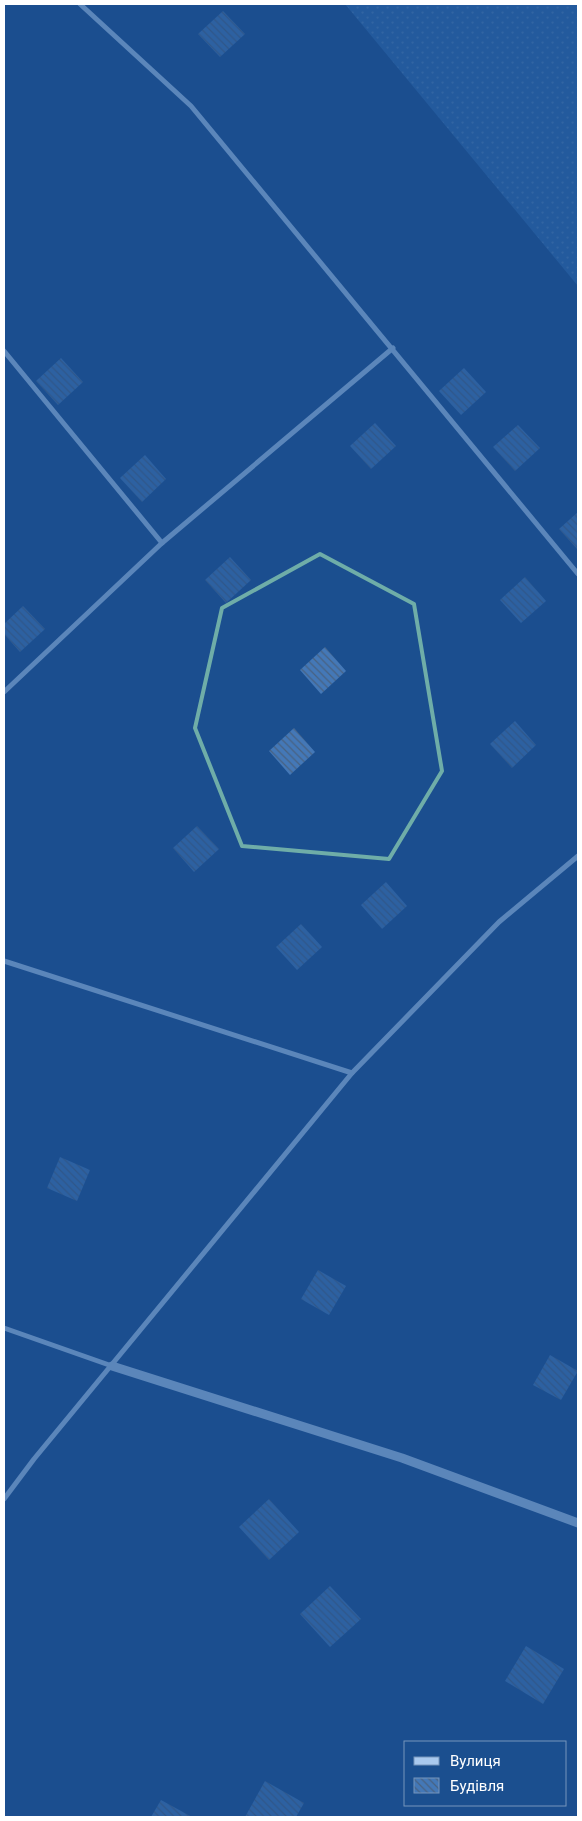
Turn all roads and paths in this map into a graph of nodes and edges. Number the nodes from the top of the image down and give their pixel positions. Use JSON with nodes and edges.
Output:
{"nodes":[{"id":1,"x":80,"y":4,"type":"edge"},
{"id":2,"x":393,"y":348,"type":"junction"},
{"id":3,"x":4,"y":352,"type":"edge"},
{"id":4,"x":162,"y":543,"type":"junction"},
{"id":5,"x":578,"y":574,"type":"edge"},
{"id":6,"x":4,"y":692,"type":"edge"},
{"id":7,"x":578,"y":856,"type":"edge"},
{"id":8,"x":4,"y":961,"type":"edge"},
{"id":9,"x":352,"y":1073,"type":"junction"},
{"id":10,"x":4,"y":1328,"type":"edge"},
{"id":11,"x":112,"y":1366,"type":"junction"},
{"id":12,"x":4,"y":1499,"type":"edge"},
{"id":13,"x":578,"y":1523,"type":"edge"}],
"edges":[{"from":1,"to":2,"type":"street"},
{"from":2,"to":4,"type":"street"},
{"from":2,"to":5,"type":"street"},
{"from":3,"to":4,"type":"street"},
{"from":4,"to":6,"type":"street"},
{"from":7,"to":9,"type":"street"},
{"from":8,"to":9,"type":"street"},
{"from":9,"to":11,"type":"street"},
{"from":10,"to":11,"type":"street"},
{"from":11,"to":12,"type":"street"},
{"from":11,"to":13,"type":"street"}]}
